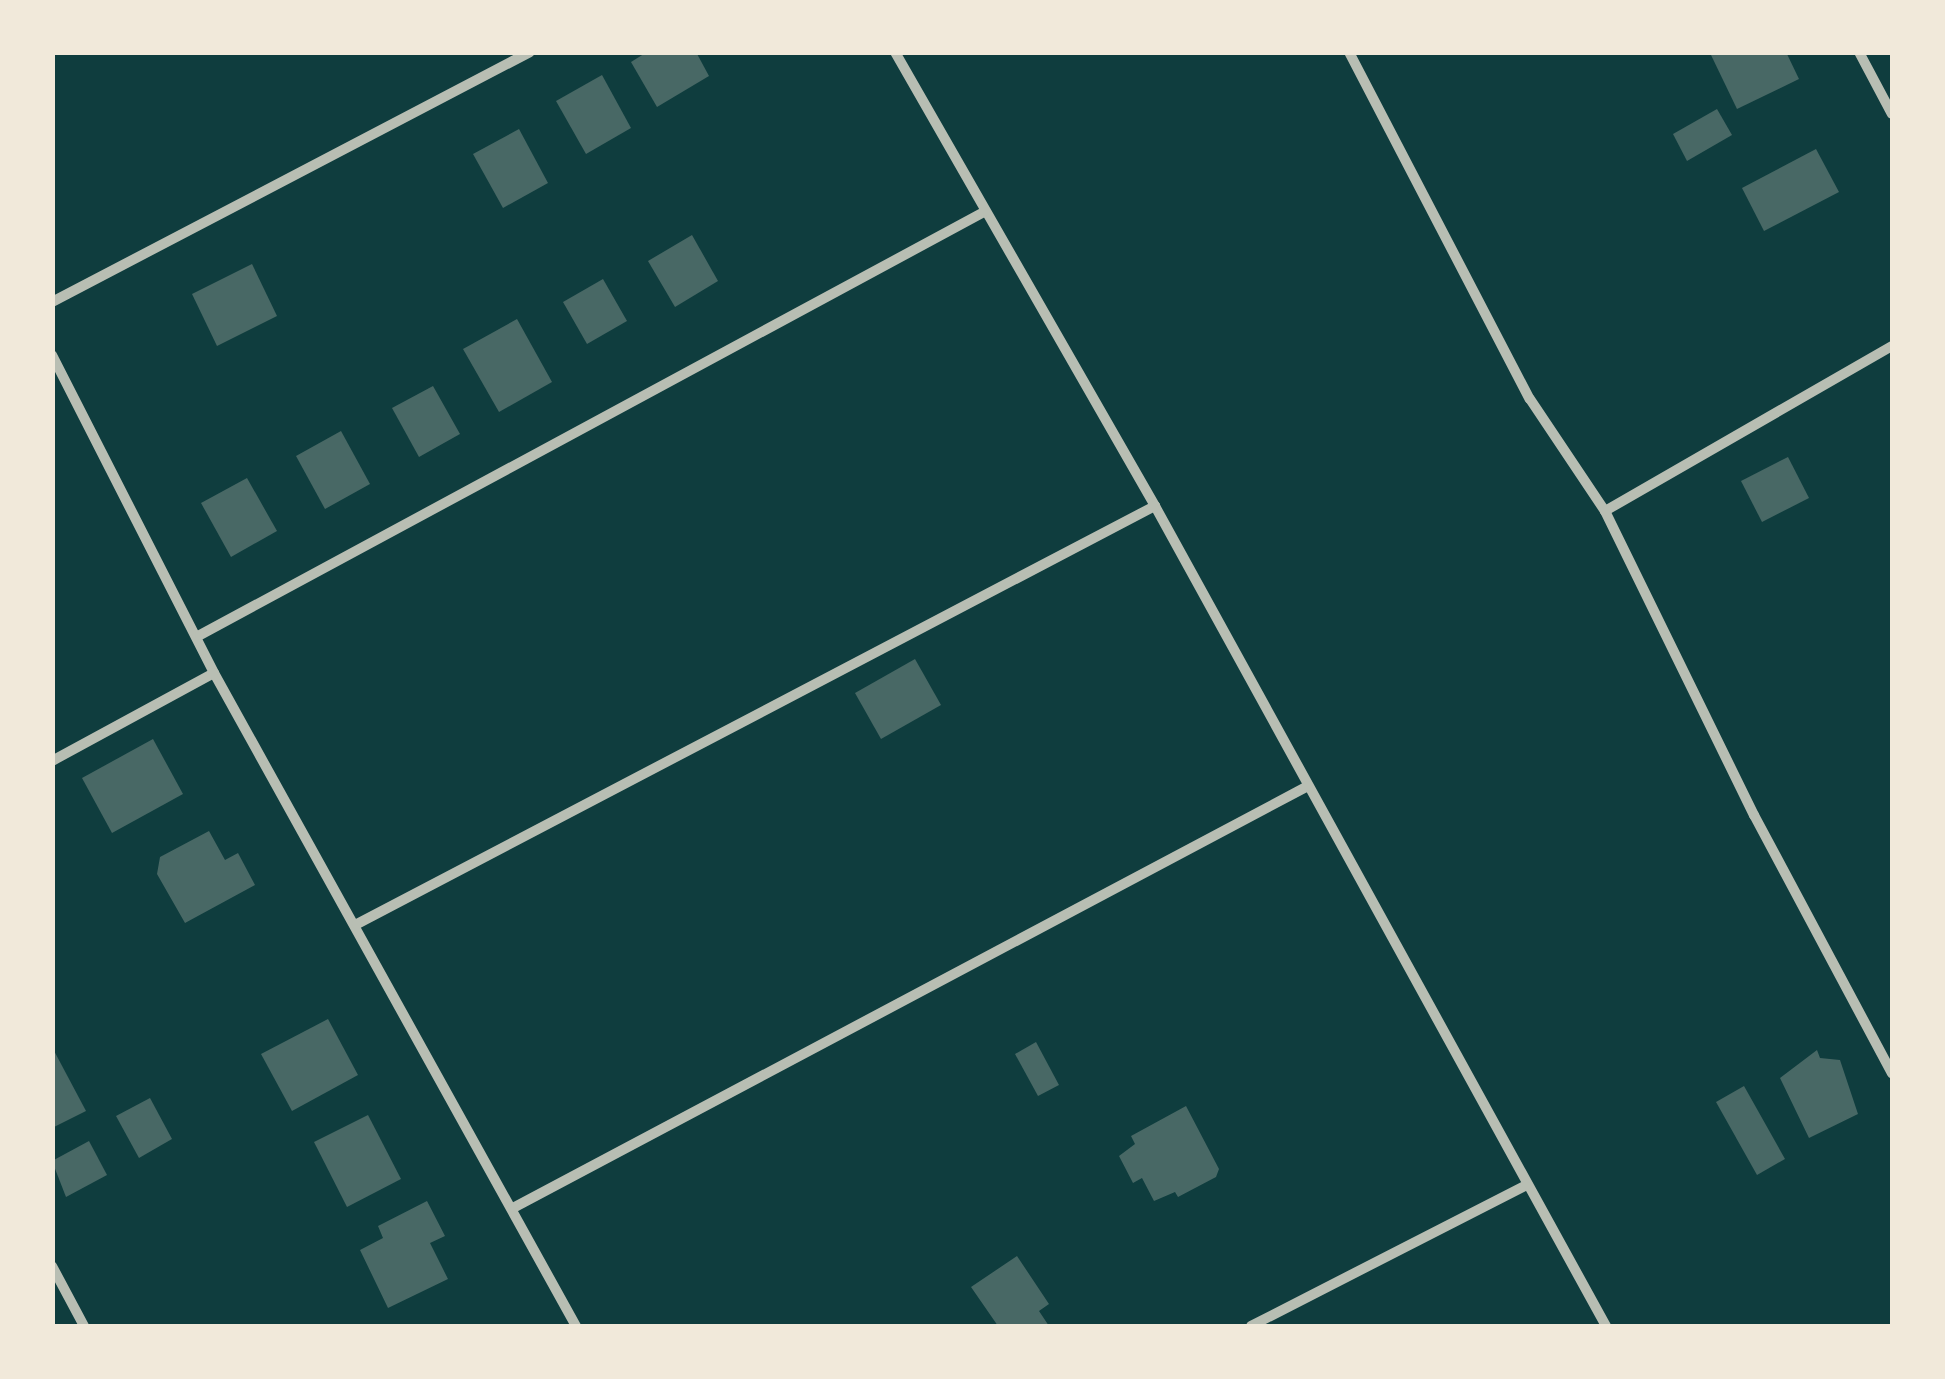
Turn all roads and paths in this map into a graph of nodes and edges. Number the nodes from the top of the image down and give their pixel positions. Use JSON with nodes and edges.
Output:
{"nodes":[{"id":1,"x":530,"y":52,"type":"edge"},
{"id":2,"x":895,"y":52,"type":"edge"},
{"id":3,"x":1349,"y":52,"type":"edge"},
{"id":4,"x":1859,"y":52,"type":"edge"},
{"id":5,"x":1892,"y":114,"type":"edge"},
{"id":6,"x":984,"y":212,"type":"junction"},
{"id":7,"x":52,"y":302,"type":"edge"},
{"id":8,"x":1892,"y":346,"type":"edge"},
{"id":9,"x":52,"y":355,"type":"edge"},
{"id":10,"x":1156,"y":506,"type":"junction"},
{"id":11,"x":1605,"y":511,"type":"junction"},
{"id":12,"x":200,"y":635,"type":"junction"},
{"id":13,"x":214,"y":673,"type":"junction"},
{"id":14,"x":52,"y":761,"type":"edge"},
{"id":15,"x":1308,"y":786,"type":"junction"},
{"id":16,"x":357,"y":924,"type":"junction"},
{"id":17,"x":1892,"y":1073,"type":"edge"},
{"id":18,"x":1525,"y":1186,"type":"junction"},
{"id":19,"x":513,"y":1208,"type":"junction"},
{"id":20,"x":52,"y":1266,"type":"edge"},
{"id":21,"x":84,"y":1326,"type":"edge"},
{"id":22,"x":576,"y":1326,"type":"edge"},
{"id":23,"x":1252,"y":1326,"type":"edge"},
{"id":24,"x":1606,"y":1326,"type":"edge"}],
"edges":[{"from":1,"to":7,"type":"street"},
{"from":2,"to":6,"type":"street"},
{"from":3,"to":11,"type":"street"},
{"from":4,"to":5,"type":"street"},
{"from":6,"to":10,"type":"street"},
{"from":6,"to":12,"type":"street"},
{"from":8,"to":11,"type":"street"},
{"from":9,"to":12,"type":"street"},
{"from":10,"to":15,"type":"street"},
{"from":10,"to":16,"type":"street"},
{"from":11,"to":17,"type":"street"},
{"from":12,"to":13,"type":"street"},
{"from":13,"to":14,"type":"street"},
{"from":13,"to":16,"type":"street"},
{"from":15,"to":18,"type":"street"},
{"from":15,"to":19,"type":"street"},
{"from":16,"to":19,"type":"street"},
{"from":18,"to":23,"type":"street"},
{"from":18,"to":24,"type":"street"},
{"from":19,"to":22,"type":"street"},
{"from":20,"to":21,"type":"street"}]}
